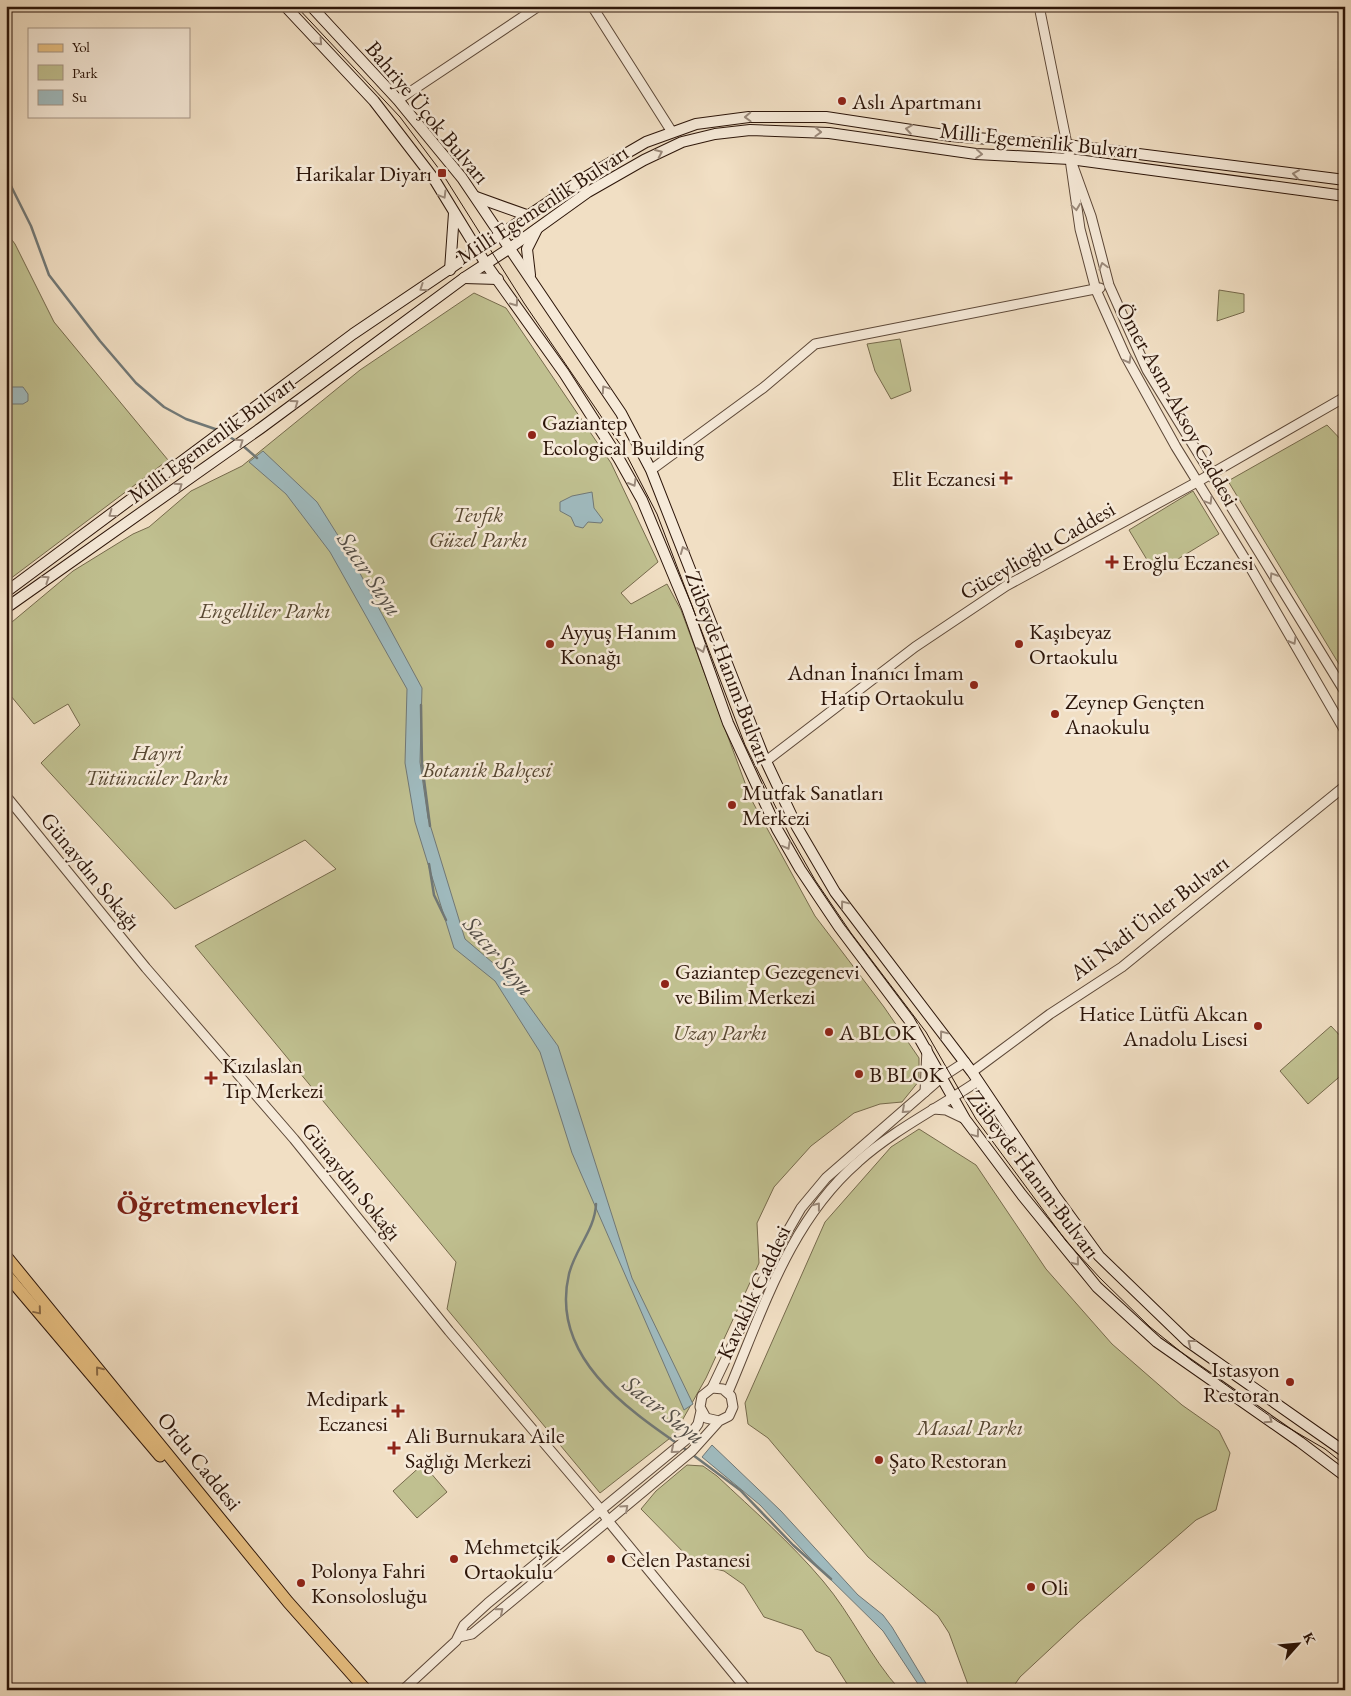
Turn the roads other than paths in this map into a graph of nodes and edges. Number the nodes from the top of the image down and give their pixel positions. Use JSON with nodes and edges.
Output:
{"nodes":[{"id":1,"x":285,"y":6,"type":"edge"},
{"id":2,"x":311,"y":6,"type":"edge"},
{"id":3,"x":539,"y":6,"type":"edge"},
{"id":4,"x":592,"y":6,"type":"edge"},
{"id":5,"x":1039,"y":6,"type":"edge"},
{"id":6,"x":398,"y":100,"type":"junction"},
{"id":7,"x":672,"y":132,"type":"junction"},
{"id":8,"x":1067,"y":145,"type":"junction"},
{"id":9,"x":1070,"y":159,"type":"junction"},
{"id":10,"x":1345,"y":180,"type":"edge"},
{"id":11,"x":1345,"y":196,"type":"edge"},
{"id":12,"x":475,"y":197,"type":"junction"},
{"id":13,"x":454,"y":213,"type":"junction"},
{"id":14,"x":529,"y":216,"type":"junction"},
{"id":15,"x":537,"y":228,"type":"junction"},
{"id":16,"x":502,"y":235,"type":"junction"},
{"id":17,"x":510,"y":248,"type":"junction"},
{"id":18,"x":478,"y":251,"type":"junction"},
{"id":19,"x":486,"y":264,"type":"junction"},
{"id":20,"x":450,"y":270,"type":"junction"},
{"id":21,"x":464,"y":278,"type":"junction"},
{"id":22,"x":498,"y":279,"type":"junction"},
{"id":23,"x":531,"y":279,"type":"junction"},
{"id":24,"x":1109,"y":285,"type":"junction"},
{"id":25,"x":1096,"y":290,"type":"junction"},
{"id":26,"x":1345,"y":397,"type":"edge"},
{"id":27,"x":651,"y":470,"type":"junction"},
{"id":28,"x":1210,"y":474,"type":"junction"},
{"id":29,"x":1197,"y":482,"type":"junction"},
{"id":30,"x":6,"y":592,"type":"edge"},
{"id":31,"x":6,"y":608,"type":"edge"},
{"id":32,"x":1345,"y":692,"type":"edge"},
{"id":33,"x":1345,"y":730,"type":"edge"},
{"id":34,"x":766,"y":761,"type":"junction"},
{"id":35,"x":1345,"y":786,"type":"edge"},
{"id":36,"x":6,"y":796,"type":"edge"},
{"id":37,"x":927,"y":1049,"type":"junction"},
{"id":38,"x":964,"y":1062,"type":"junction"},
{"id":39,"x":975,"y":1077,"type":"junction"},
{"id":40,"x":942,"y":1078,"type":"junction"},
{"id":41,"x":925,"y":1092,"type":"junction"},
{"id":42,"x":952,"y":1097,"type":"junction"},
{"id":43,"x":933,"y":1109,"type":"junction"},
{"id":44,"x":965,"y":1119,"type":"junction"},
{"id":45,"x":6,"y":1256,"type":"edge"},
{"id":46,"x":6,"y":1274,"type":"edge"},
{"id":47,"x":712,"y":1388,"type":"junction"},
{"id":48,"x":728,"y":1392,"type":"junction"},
{"id":49,"x":701,"y":1411,"type":"junction"},
{"id":50,"x":719,"y":1421,"type":"junction"},
{"id":51,"x":1345,"y":1452,"type":"edge"},
{"id":52,"x":1345,"y":1476,"type":"edge"},
{"id":53,"x":601,"y":1510,"type":"junction"},
{"id":54,"x":609,"y":1522,"type":"junction"},
{"id":55,"x":459,"y":1637,"type":"junction"},
{"id":56,"x":357,"y":1690,"type":"edge"},
{"id":57,"x":366,"y":1690,"type":"edge"},
{"id":58,"x":403,"y":1690,"type":"edge"},
{"id":59,"x":747,"y":1690,"type":"edge"}],
"edges":[{"from":1,"to":13,"type":"main road","name":"Bahriye Üçok Bulvarı","one_way":true},
{"from":2,"to":6,"type":"main road","name":"Bahriye Üçok Bulvarı"},
{"from":3,"to":6,"type":"street"},
{"from":4,"to":7,"type":"street"},
{"from":5,"to":8,"type":"street"},
{"from":6,"to":12,"type":"main road","name":"Bahriye Üçok Bulvarı"},
{"from":8,"to":7,"type":"main road","name":"Milli Egemenlik Bulvarı","one_way":true},
{"from":7,"to":14,"type":"main road","name":"Milli Egemenlik Bulvarı"},
{"from":8,"to":9,"type":"street"},
{"from":10,"to":8,"type":"main road","name":"Milli Egemenlik Bulvarı","one_way":true},
{"from":9,"to":11,"type":"main road","name":"Milli Egemenlik Bulvarı"},
{"from":15,"to":9,"type":"main road","name":"Milli Egemenlik Bulvarı","one_way":true},
{"from":24,"to":9,"type":"street","name":"Ömer Asım Aksoy Caddesi","one_way":true},
{"from":9,"to":25,"type":"street","name":"Ömer Asım Aksoy Caddesi","one_way":true},
{"from":12,"to":14,"type":"main road"},
{"from":12,"to":16,"type":"main road","name":"Bahriye Üçok Bulvarı"},
{"from":13,"to":18,"type":"main road","name":"Bahriye Üçok Bulvarı"},
{"from":13,"to":20,"type":"main road"},
{"from":14,"to":16,"type":"main road","name":"Milli Egemenlik Bulvarı"},
{"from":15,"to":17,"type":"main road","name":"Milli Egemenlik Bulvarı"},
{"from":15,"to":23,"type":"main road"},
{"from":16,"to":17,"type":"main road","name":"Bahriye Üçok Bulvarı"},
{"from":16,"to":18,"type":"main road","name":"Milli Egemenlik Bulvarı"},
{"from":17,"to":19,"type":"main road","name":"Milli Egemenlik Bulvarı"},
{"from":17,"to":23,"type":"main road","name":"Zübeyde Hanım Bulvarı"},
{"from":18,"to":19,"type":"main road","name":"Bahriye Üçok Bulvarı"},
{"from":18,"to":20,"type":"main road","name":"Milli Egemenlik Bulvarı"},
{"from":19,"to":21,"type":"main road","name":"Milli Egemenlik Bulvarı"},
{"from":19,"to":22,"type":"main road","name":"Zübeyde Hanım Bulvarı"},
{"from":20,"to":30,"type":"main road","name":"Milli Egemenlik Bulvarı","one_way":true},
{"from":21,"to":22,"type":"main road"},
{"from":31,"to":21,"type":"main road","name":"Milli Egemenlik Bulvarı","one_way":true},
{"from":22,"to":37,"type":"main road","name":"Zübeyde Hanım Bulvarı","one_way":true},
{"from":27,"to":23,"type":"main road","name":"Zübeyde Hanım Bulvarı","one_way":true},
{"from":24,"to":25,"type":"street"},
{"from":24,"to":28,"type":"street","name":"Ömer Asım Aksoy Caddesi"},
{"from":25,"to":27,"type":"street"},
{"from":25,"to":29,"type":"street","name":"Ömer Asım Aksoy Caddesi","one_way":true},
{"from":26,"to":28,"type":"street","name":"Güceylioğlu Caddesi"},
{"from":34,"to":27,"type":"main road","name":"Zübeyde Hanım Bulvarı","one_way":true},
{"from":28,"to":29,"type":"street","name":"Güceylioğlu Caddesi"},
{"from":32,"to":28,"type":"street","name":"Ömer Asım Aksoy Caddesi","one_way":true},
{"from":29,"to":33,"type":"street","name":"Ömer Asım Aksoy Caddesi","one_way":true},
{"from":29,"to":34,"type":"street","name":"Güceylioğlu Caddesi"},
{"from":38,"to":34,"type":"main road","name":"Zübeyde Hanım Bulvarı","one_way":true},
{"from":35,"to":39,"type":"street","name":"Ali Nadi Ünler Bulvarı"},
{"from":36,"to":53,"type":"street","name":"Günaydın Sokağı"},
{"from":37,"to":40,"type":"main road","name":"Zübeyde Hanım Bulvarı"},
{"from":37,"to":41,"type":"street"},
{"from":38,"to":39,"type":"main road","name":"Zübeyde Hanım Bulvarı"},
{"from":38,"to":40,"type":"street","name":"Kavaklık Caddesi"},
{"from":39,"to":42,"type":"street","name":"Kavaklık Caddesi"},
{"from":51,"to":39,"type":"main road","name":"Zübeyde Hanım Bulvarı","one_way":true},
{"from":40,"to":41,"type":"street","name":"Kavaklık Caddesi"},
{"from":40,"to":42,"type":"main road","name":"Zübeyde Hanım Bulvarı"},
{"from":41,"to":47,"type":"street","name":"Kavaklık Caddesi","one_way":true},
{"from":42,"to":43,"type":"street","name":"Kavaklık Caddesi"},
{"from":42,"to":44,"type":"main road","name":"Zübeyde Hanım Bulvarı"},
{"from":43,"to":44,"type":"street"},
{"from":48,"to":43,"type":"street","name":"Kavaklık Caddesi","one_way":true},
{"from":44,"to":52,"type":"main road","name":"Zübeyde Hanım Bulvarı","one_way":true},
{"from":57,"to":45,"type":"main road","name":"Ordu Caddesi","one_way":true},
{"from":46,"to":56,"type":"main road","name":"Ordu Caddesi","one_way":true},
{"from":47,"to":48,"type":"street"},
{"from":47,"to":49,"type":"street"},
{"from":48,"to":50,"type":"street"},
{"from":49,"to":50,"type":"street"},
{"from":49,"to":53,"type":"street","one_way":true},
{"from":54,"to":50,"type":"street","one_way":true},
{"from":53,"to":54,"type":"street","name":"Günaydın Sokağı"},
{"from":53,"to":55,"type":"street"},
{"from":55,"to":54,"type":"street","one_way":true},
{"from":54,"to":59,"type":"street","name":"Günaydın Sokağı"},
{"from":55,"to":58,"type":"street"}]}
